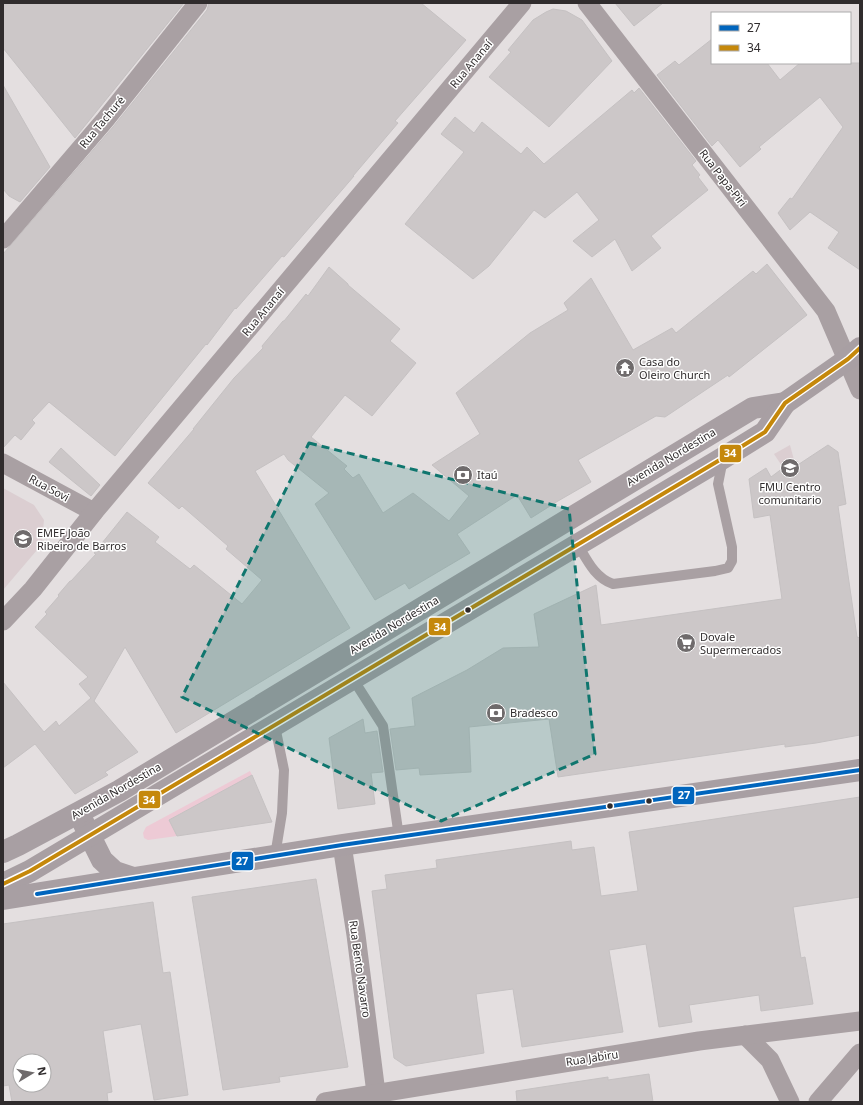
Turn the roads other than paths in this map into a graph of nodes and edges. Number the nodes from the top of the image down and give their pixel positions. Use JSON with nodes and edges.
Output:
{"nodes":[{"id":1,"x":198,"y":3,"type":"edge"},
{"id":2,"x":522,"y":3,"type":"edge"},
{"id":3,"x":587,"y":3,"type":"edge"},
{"id":4,"x":3,"y":239,"type":"edge"},
{"id":5,"x":854,"y":354,"type":"edge"},
{"id":6,"x":860,"y":390,"type":"edge"},
{"id":7,"x":786,"y":403,"type":"junction"},
{"id":8,"x":723,"y":458,"type":"junction"},
{"id":9,"x":3,"y":463,"type":"edge"},
{"id":10,"x":94,"y":512,"type":"junction"},
{"id":11,"x":578,"y":544,"type":"junction"},
{"id":12,"x":3,"y":621,"type":"edge"},
{"id":13,"x":353,"y":679,"type":"junction"},
{"id":14,"x":275,"y":726,"type":"junction"},
{"id":15,"x":860,"y":770,"type":"edge"},
{"id":16,"x":78,"y":814,"type":"junction"},
{"id":17,"x":90,"y":835,"type":"junction"},
{"id":18,"x":399,"y":837,"type":"junction"},
{"id":19,"x":342,"y":845,"type":"junction"},
{"id":20,"x":3,"y":852,"type":"edge"},
{"id":21,"x":275,"y":856,"type":"junction"},
{"id":22,"x":132,"y":878,"type":"junction"},
{"id":23,"x":3,"y":884,"type":"edge"},
{"id":24,"x":3,"y":899,"type":"edge"},
{"id":25,"x":860,"y":1021,"type":"edge"},
{"id":26,"x":745,"y":1035,"type":"junction"},
{"id":27,"x":860,"y":1053,"type":"edge"},
{"id":28,"x":376,"y":1093,"type":"junction"},
{"id":29,"x":326,"y":1102,"type":"edge"},
{"id":30,"x":790,"y":1102,"type":"edge"},
{"id":31,"x":818,"y":1102,"type":"edge"}],
"edges":[{"from":1,"to":4,"type":"street","name":"Rua Tachuré"},
{"from":2,"to":10,"type":"street","name":"Rua Ananaí"},
{"from":3,"to":5,"type":"street","name":"Rua Papa-Piri"},
{"from":5,"to":6,"type":"street","name":"Rua Papa-Piri"},
{"from":5,"to":7,"type":"main road","name":"Avenida Nordestina"},
{"from":7,"to":8,"type":"main road","name":"Avenida Nordestina"},
{"from":7,"to":16,"type":"main road","name":"Avenida Nordestina"},
{"from":8,"to":11,"type":"main road","name":"Avenida Nordestina"},
{"from":8,"to":11,"type":"lane"},
{"from":9,"to":10,"type":"street","name":"Rua Sovi"},
{"from":10,"to":12,"type":"street","name":"Rua Ananaí"},
{"from":11,"to":13,"type":"main road","name":"Avenida Nordestina"},
{"from":13,"to":14,"type":"main road","name":"Avenida Nordestina"},
{"from":13,"to":18,"type":"lane"},
{"from":14,"to":17,"type":"main road","name":"Avenida Nordestina"},
{"from":14,"to":21,"type":"lane"},
{"from":15,"to":18,"type":"main road"},
{"from":16,"to":17,"type":"main road"},
{"from":16,"to":20,"type":"main road","name":"Avenida Nordestina"},
{"from":17,"to":22,"type":"main road"},
{"from":17,"to":23,"type":"main road","name":"Avenida Nordestina"},
{"from":18,"to":19,"type":"main road"},
{"from":19,"to":21,"type":"main road"},
{"from":19,"to":28,"type":"street","name":"Rua Bento Navarro"},
{"from":21,"to":22,"type":"main road"},
{"from":22,"to":24,"type":"main road"},
{"from":25,"to":26,"type":"street","name":"Rua Jabiru"},
{"from":26,"to":28,"type":"street","name":"Rua Jabiru"},
{"from":26,"to":30,"type":"street"},
{"from":27,"to":31,"type":"street"},
{"from":28,"to":29,"type":"street","name":"Rua Jabiru"}]}
